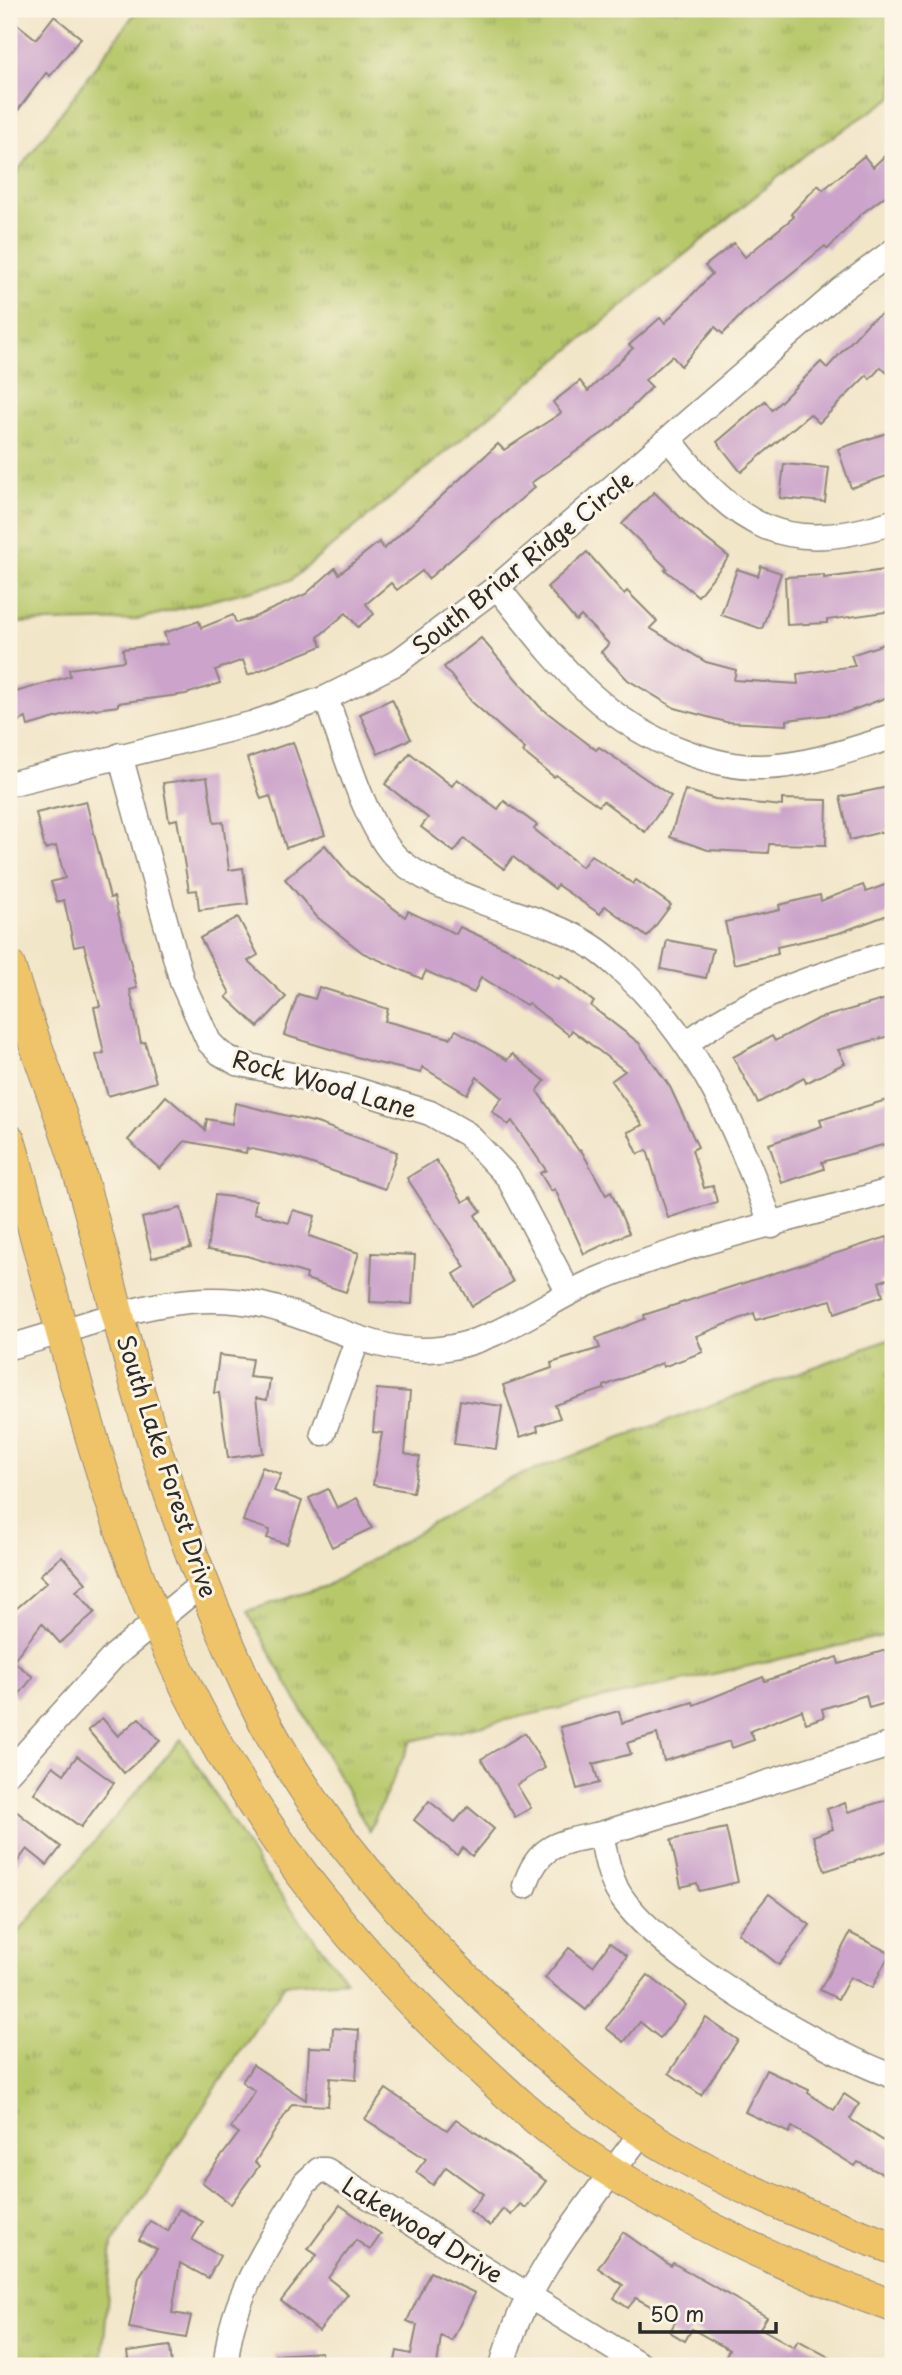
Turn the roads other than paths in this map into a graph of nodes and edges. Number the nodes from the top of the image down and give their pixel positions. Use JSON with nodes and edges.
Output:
{"nodes":[{"id":1,"x":893,"y":251,"type":"edge"},
{"id":2,"x":670,"y":440,"type":"junction"},
{"id":3,"x":893,"y":522,"type":"edge"},
{"id":4,"x":497,"y":587,"type":"junction"},
{"id":5,"x":326,"y":698,"type":"junction"},
{"id":6,"x":893,"y":737,"type":"edge"},
{"id":7,"x":120,"y":755,"type":"junction"},
{"id":8,"x":9,"y":784,"type":"edge"},
{"id":9,"x":893,"y":952,"type":"edge"},
{"id":10,"x":9,"y":965,"type":"edge"},
{"id":11,"x":687,"y":1043,"type":"junction"},
{"id":12,"x":9,"y":1140,"type":"edge"},
{"id":13,"x":893,"y":1190,"type":"edge"},
{"id":14,"x":772,"y":1226,"type":"junction"},
{"id":15,"x":569,"y":1293,"type":"junction"},
{"id":16,"x":119,"y":1314,"type":"junction"},
{"id":17,"x":62,"y":1332,"type":"junction"},
{"id":18,"x":358,"y":1338,"type":"junction"},
{"id":19,"x":9,"y":1347,"type":"edge"},
{"id":20,"x":323,"y":1433,"type":"dead end"},
{"id":21,"x":203,"y":1583,"type":"junction"},
{"id":22,"x":157,"y":1618,"type":"junction"},
{"id":23,"x":893,"y":1744,"type":"edge"},
{"id":24,"x":9,"y":1772,"type":"edge"},
{"id":25,"x":601,"y":1833,"type":"junction"},
{"id":26,"x":525,"y":1886,"type":"dead end"},
{"id":27,"x":893,"y":2076,"type":"edge"},
{"id":28,"x":642,"y":2132,"type":"junction"},
{"id":29,"x":612,"y":2173,"type":"junction"},
{"id":30,"x":893,"y":2248,"type":"edge"},
{"id":31,"x":531,"y":2295,"type":"junction"},
{"id":32,"x":893,"y":2306,"type":"edge"},
{"id":33,"x":226,"y":2366,"type":"edge"},
{"id":34,"x":502,"y":2366,"type":"edge"},
{"id":35,"x":642,"y":2366,"type":"edge"}],
"edges":[{"from":1,"to":2,"type":"street","name":"South Briar Ridge Circle"},
{"from":2,"to":3,"type":"street"},
{"from":2,"to":4,"type":"street","name":"South Briar Ridge Circle"},
{"from":4,"to":5,"type":"street","name":"South Briar Ridge Circle"},
{"from":4,"to":6,"type":"street"},
{"from":5,"to":7,"type":"street","name":"South Briar Ridge Circle"},
{"from":5,"to":11,"type":"street"},
{"from":7,"to":8,"type":"street","name":"South Briar Ridge Circle"},
{"from":7,"to":15,"type":"street","name":"Rock Wood Lane"},
{"from":9,"to":11,"type":"street"},
{"from":10,"to":16,"type":"main road","name":"South Lake Forest Drive"},
{"from":11,"to":14,"type":"street"},
{"from":12,"to":17,"type":"main road"},
{"from":13,"to":14,"type":"street"},
{"from":14,"to":15,"type":"street"},
{"from":15,"to":18,"type":"street"},
{"from":16,"to":17,"type":"street"},
{"from":16,"to":18,"type":"street"},
{"from":16,"to":21,"type":"main road","name":"South Lake Forest Drive"},
{"from":17,"to":19,"type":"street"},
{"from":17,"to":22,"type":"main road"},
{"from":18,"to":20,"type":"street"},
{"from":21,"to":22,"type":"street"},
{"from":21,"to":28,"type":"main road","name":"South Lake Forest Drive"},
{"from":22,"to":24,"type":"street"},
{"from":22,"to":29,"type":"main road"},
{"from":23,"to":25,"type":"street"},
{"from":25,"to":26,"type":"street"},
{"from":25,"to":27,"type":"street"},
{"from":28,"to":29,"type":"street"},
{"from":28,"to":30,"type":"main road","name":"South Lake Forest Drive"},
{"from":29,"to":31,"type":"street"},
{"from":29,"to":32,"type":"main road"},
{"from":31,"to":33,"type":"street","name":"Lakewood Drive"},
{"from":31,"to":34,"type":"street"},
{"from":31,"to":35,"type":"street","name":"Lakewood Drive"}]}
